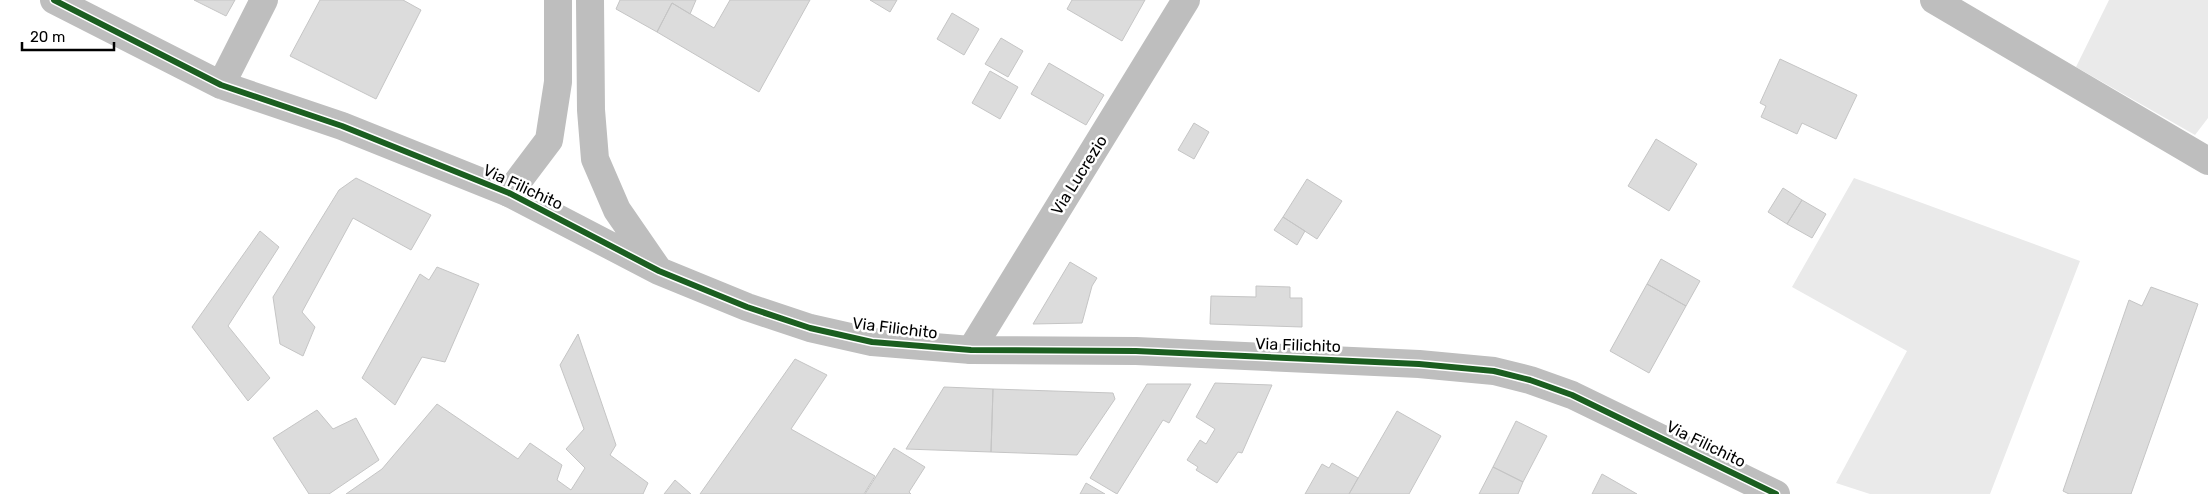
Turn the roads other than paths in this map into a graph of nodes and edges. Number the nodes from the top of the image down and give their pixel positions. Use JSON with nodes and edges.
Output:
{"nodes":[{"id":1,"x":54,"y":0,"type":"edge"},
{"id":2,"x":264,"y":0,"type":"edge"},
{"id":3,"x":558,"y":0,"type":"edge"},
{"id":4,"x":590,"y":0,"type":"edge"},
{"id":5,"x":1186,"y":0,"type":"edge"},
{"id":6,"x":1934,"y":0,"type":"edge"},
{"id":7,"x":221,"y":85,"type":"junction"},
{"id":8,"x":2208,"y":161,"type":"edge"},
{"id":9,"x":509,"y":193,"type":"junction"},
{"id":10,"x":659,"y":271,"type":"junction"},
{"id":11,"x":971,"y":350,"type":"junction"},
{"id":12,"x":1776,"y":494,"type":"edge"}],
"edges":[{"from":1,"to":7,"type":"street","name":"Via Filichito"},
{"from":2,"to":7,"type":"street"},
{"from":3,"to":9,"type":"street"},
{"from":4,"to":10,"type":"street"},
{"from":5,"to":11,"type":"street","name":"Via Lucrezio"},
{"from":6,"to":8,"type":"street"},
{"from":7,"to":9,"type":"street","name":"Via Filichito"},
{"from":9,"to":10,"type":"street","name":"Via Filichito"},
{"from":10,"to":11,"type":"street","name":"Via Filichito"},
{"from":11,"to":12,"type":"street","name":"Via Filichito"}]}
